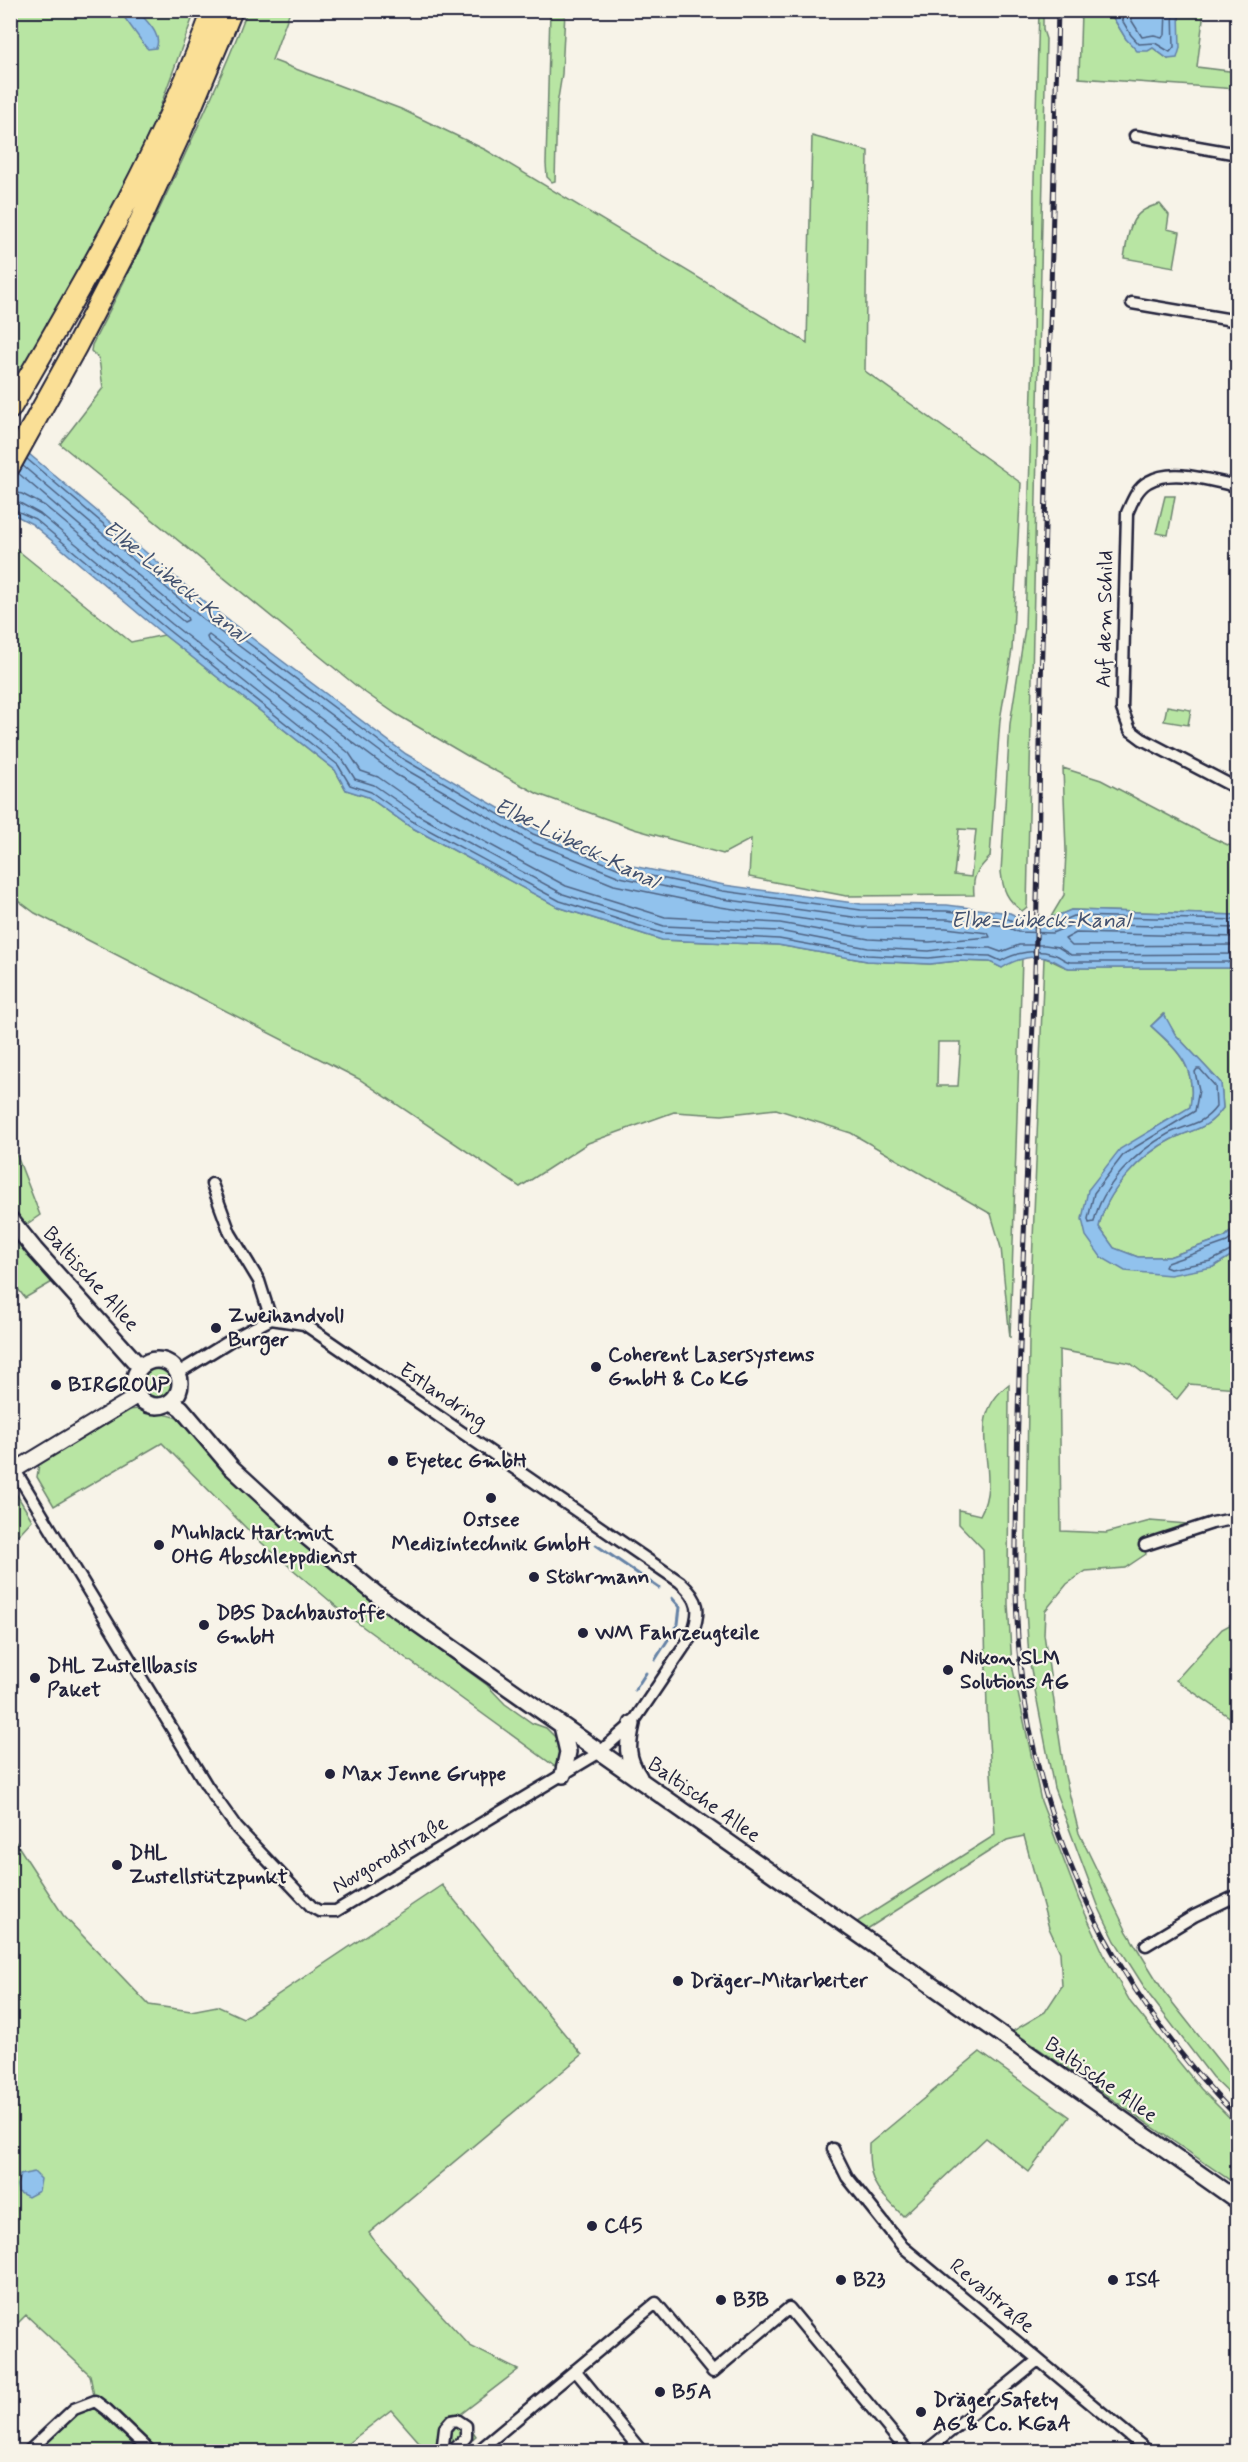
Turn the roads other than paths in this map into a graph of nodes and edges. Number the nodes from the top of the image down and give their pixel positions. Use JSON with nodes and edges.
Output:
{"nodes":[{"id":1,"x":213,"y":10,"type":"edge"},
{"id":2,"x":232,"y":10,"type":"edge"},
{"id":3,"x":1135,"y":136,"type":"dead end"},
{"id":4,"x":1238,"y":154,"type":"edge"},
{"id":5,"x":1132,"y":303,"type":"dead end"},
{"id":6,"x":1238,"y":321,"type":"edge"},
{"id":7,"x":10,"y":409,"type":"edge"},
{"id":8,"x":10,"y":466,"type":"edge"},
{"id":9,"x":1237,"y":487,"type":"edge"},
{"id":10,"x":1238,"y":789,"type":"edge"},
{"id":11,"x":212,"y":1184,"type":"dead end"},
{"id":12,"x":10,"y":1219,"type":"edge"},
{"id":13,"x":271,"y":1319,"type":"junction"},
{"id":14,"x":140,"y":1367,"type":"junction"},
{"id":15,"x":178,"y":1373,"type":"junction"},
{"id":16,"x":137,"y":1396,"type":"junction"},
{"id":17,"x":172,"y":1402,"type":"junction"},
{"id":18,"x":12,"y":1468,"type":"edge"},
{"id":19,"x":1238,"y":1518,"type":"edge"},
{"id":20,"x":1144,"y":1545,"type":"dead end"},
{"id":21,"x":632,"y":1724,"type":"junction"},
{"id":22,"x":562,"y":1726,"type":"junction"},
{"id":23,"x":600,"y":1752,"type":"junction"},
{"id":24,"x":563,"y":1775,"type":"junction"},
{"id":25,"x":644,"y":1784,"type":"junction"},
{"id":26,"x":1238,"y":1895,"type":"edge"},
{"id":27,"x":1146,"y":1945,"type":"dead end"},
{"id":28,"x":832,"y":2149,"type":"dead end"},
{"id":29,"x":1238,"y":2201,"type":"edge"},
{"id":30,"x":1038,"y":2360,"type":"junction"},
{"id":31,"x":575,"y":2370,"type":"junction"},
{"id":32,"x":28,"y":2451,"type":"edge"},
{"id":33,"x":151,"y":2451,"type":"edge"},
{"id":34,"x":442,"y":2451,"type":"edge"},
{"id":35,"x":452,"y":2451,"type":"edge"},
{"id":36,"x":477,"y":2451,"type":"edge"},
{"id":37,"x":642,"y":2451,"type":"edge"},
{"id":38,"x":908,"y":2451,"type":"edge"},
{"id":39,"x":925,"y":2451,"type":"edge"},
{"id":40,"x":1149,"y":2451,"type":"edge"}],
"edges":[{"from":1,"to":7,"type":"highway"},
{"from":2,"to":8,"type":"highway"},
{"from":3,"to":4,"type":"street"},
{"from":5,"to":6,"type":"street"},
{"from":9,"to":10,"type":"street","name":"Auf dem Schild"},
{"from":11,"to":13,"type":"street"},
{"from":12,"to":14,"type":"main road","name":"Baltische Allee"},
{"from":13,"to":15,"type":"street"},
{"from":13,"to":21,"type":"street","name":"Estlandring"},
{"from":14,"to":15,"type":"main road"},
{"from":14,"to":16,"type":"main road"},
{"from":15,"to":17,"type":"main road"},
{"from":16,"to":17,"type":"main road"},
{"from":16,"to":18,"type":"street"},
{"from":17,"to":22,"type":"main road","name":"Baltische Allee"},
{"from":18,"to":24,"type":"street","name":"Novgorodstraße"},
{"from":19,"to":20,"type":"street"},
{"from":21,"to":23,"type":"street","name":"Estlandring"},
{"from":21,"to":25,"type":"main road"},
{"from":22,"to":23,"type":"main road","name":"Baltische Allee"},
{"from":22,"to":24,"type":"main road"},
{"from":23,"to":24,"type":"street","name":"Novgorodstraße"},
{"from":23,"to":25,"type":"main road","name":"Baltische Allee"},
{"from":25,"to":29,"type":"main road","name":"Baltische Allee"},
{"from":26,"to":27,"type":"street"},
{"from":28,"to":30,"type":"street","name":"Revalstraße"},
{"from":30,"to":39,"type":"street"},
{"from":30,"to":40,"type":"street","name":"Revalstraße"},
{"from":31,"to":36,"type":"street"},
{"from":31,"to":37,"type":"street"},
{"from":31,"to":38,"type":"street"},
{"from":32,"to":33,"type":"street"},
{"from":34,"to":35,"type":"street"}]}
